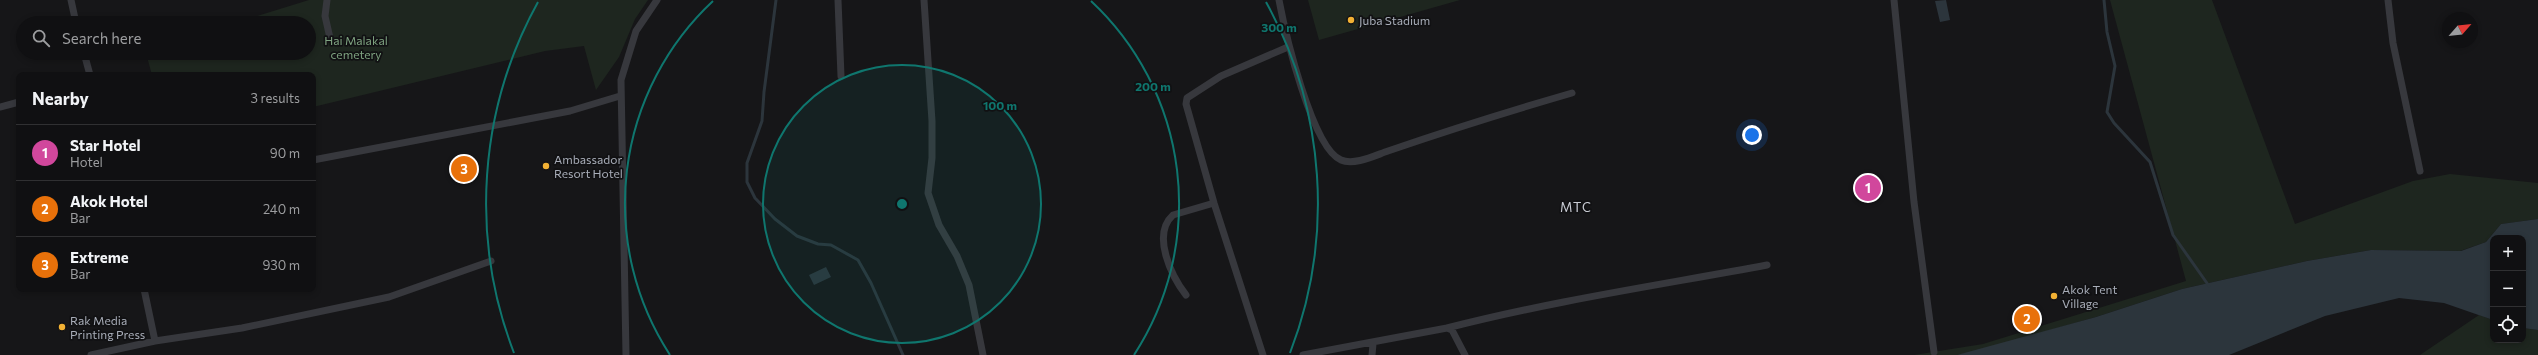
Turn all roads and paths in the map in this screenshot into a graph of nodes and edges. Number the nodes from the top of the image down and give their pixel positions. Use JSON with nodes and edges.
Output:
{"nodes":[{"id":1,"x":71,"y":0,"type":"edge"},
{"id":2,"x":327,"y":0,"type":"edge"},
{"id":3,"x":657,"y":0,"type":"edge"},
{"id":4,"x":838,"y":0,"type":"edge"},
{"id":5,"x":924,"y":0,"type":"edge"},
{"id":6,"x":1279,"y":0,"type":"edge"},
{"id":7,"x":1894,"y":0,"type":"edge"},
{"id":8,"x":2388,"y":0,"type":"edge"},
{"id":9,"x":74,"y":16,"type":"edge"},
{"id":10,"x":330,"y":38,"type":"dead end"},
{"id":11,"x":1288,"y":47,"type":"junction"},
{"id":12,"x":86,"y":60,"type":"edge"},
{"id":13,"x":89,"y":72,"type":"edge"},
{"id":14,"x":842,"y":76,"type":"dead end"},
{"id":15,"x":1572,"y":93,"type":"dead end"},
{"id":16,"x":620,"y":96,"type":"junction"},
{"id":17,"x":16,"y":103,"type":"edge"},
{"id":18,"x":0,"y":107,"type":"edge"},
{"id":19,"x":316,"y":159,"type":"edge"},
{"id":20,"x":2420,"y":171,"type":"dead end"},
{"id":21,"x":1214,"y":203,"type":"junction"},
{"id":22,"x":491,"y":261,"type":"dead end"},
{"id":23,"x":1766,"y":266,"type":"dead end"},
{"id":24,"x":145,"y":292,"type":"edge"},
{"id":25,"x":1186,"y":295,"type":"dead end"},
{"id":26,"x":1447,"y":328,"type":"junction"},
{"id":27,"x":155,"y":341,"type":"junction"},
{"id":28,"x":1373,"y":344,"type":"junction"},
{"id":29,"x":1934,"y":352,"type":"dead end"},
{"id":30,"x":91,"y":355,"type":"edge"},
{"id":31,"x":626,"y":355,"type":"edge"},
{"id":32,"x":983,"y":355,"type":"edge"},
{"id":33,"x":1263,"y":355,"type":"edge"},
{"id":34,"x":1302,"y":355,"type":"edge"},
{"id":35,"x":1372,"y":355,"type":"edge"},
{"id":36,"x":1466,"y":355,"type":"edge"}],
"edges":[{"from":1,"to":9,"type":"street"},
{"from":2,"to":10,"type":"street"},
{"from":3,"to":16,"type":"street"},
{"from":4,"to":14,"type":"street"},
{"from":5,"to":32,"type":"street"},
{"from":6,"to":11,"type":"street"},
{"from":7,"to":29,"type":"street"},
{"from":8,"to":20,"type":"street"},
{"from":11,"to":15,"type":"street"},
{"from":11,"to":21,"type":"street"},
{"from":12,"to":13,"type":"street"},
{"from":16,"to":19,"type":"street"},
{"from":16,"to":31,"type":"street"},
{"from":17,"to":18,"type":"street"},
{"from":21,"to":25,"type":"street"},
{"from":21,"to":33,"type":"street"},
{"from":22,"to":27,"type":"street"},
{"from":23,"to":26,"type":"street"},
{"from":24,"to":27,"type":"street"},
{"from":26,"to":28,"type":"street"},
{"from":26,"to":36,"type":"street"},
{"from":27,"to":30,"type":"street"},
{"from":28,"to":34,"type":"street"},
{"from":28,"to":35,"type":"street"}]}
